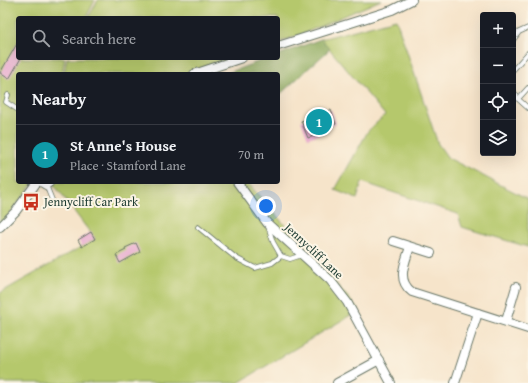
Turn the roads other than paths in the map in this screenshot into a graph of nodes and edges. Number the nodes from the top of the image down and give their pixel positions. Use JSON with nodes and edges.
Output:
{"nodes":[{"id":1,"x":412,"y":0,"type":"edge"},
{"id":2,"x":528,"y":28,"type":"edge"},
{"id":3,"x":516,"y":36,"type":"edge"},
{"id":4,"x":280,"y":45,"type":"edge"},
{"id":5,"x":528,"y":53,"type":"edge"},
{"id":6,"x":236,"y":60,"type":"edge"},
{"id":7,"x":516,"y":67,"type":"edge"},
{"id":8,"x":200,"y":72,"type":"edge"},
{"id":9,"x":528,"y":88,"type":"edge"},
{"id":10,"x":8,"y":95,"type":"dead end"},
{"id":11,"x":516,"y":95,"type":"edge"},
{"id":12,"x":518,"y":99,"type":"junction"},
{"id":13,"x":528,"y":108,"type":"edge"},
{"id":14,"x":16,"y":109,"type":"edge"},
{"id":15,"x":36,"y":184,"type":"edge"},
{"id":16,"x":46,"y":184,"type":"edge"},
{"id":17,"x":238,"y":184,"type":"edge"},
{"id":18,"x":52,"y":200,"type":"dead end"},
{"id":19,"x":267,"y":223,"type":"junction"},
{"id":20,"x":0,"y":227,"type":"edge"},
{"id":21,"x":198,"y":227,"type":"dead end"},
{"id":22,"x":393,"y":241,"type":"dead end"},
{"id":23,"x":410,"y":247,"type":"junction"},
{"id":24,"x":431,"y":253,"type":"dead end"},
{"id":25,"x":302,"y":255,"type":"junction"},
{"id":26,"x":281,"y":256,"type":"junction"},
{"id":27,"x":516,"y":287,"type":"dead end"},
{"id":28,"x":478,"y":313,"type":"junction"},
{"id":29,"x":506,"y":321,"type":"junction"},
{"id":30,"x":528,"y":329,"type":"edge"},
{"id":31,"x":379,"y":360,"type":"junction"},
{"id":32,"x":337,"y":383,"type":"edge"},
{"id":33,"x":391,"y":383,"type":"edge"},
{"id":34,"x":455,"y":383,"type":"edge"}],
"edges":[{"from":1,"to":4,"type":"street"},
{"from":2,"to":3,"type":"lane"},
{"from":5,"to":7,"type":"lane"},
{"from":6,"to":8,"type":"street"},
{"from":9,"to":12,"type":"lane"},
{"from":10,"to":14,"type":"lane"},
{"from":11,"to":12,"type":"lane"},
{"from":12,"to":13,"type":"lane"},
{"from":15,"to":20,"type":"street"},
{"from":16,"to":18,"type":"lane"},
{"from":17,"to":19,"type":"street","name":"Jennycliff Lane"},
{"from":19,"to":25,"type":"street","name":"Jennycliff Lane"},
{"from":19,"to":26,"type":"lane"},
{"from":21,"to":26,"type":"lane"},
{"from":22,"to":23,"type":"street"},
{"from":23,"to":24,"type":"street"},
{"from":23,"to":28,"type":"street"},
{"from":25,"to":26,"type":"lane"},
{"from":25,"to":31,"type":"street","name":"Jennycliff Lane"},
{"from":27,"to":29,"type":"street"},
{"from":28,"to":29,"type":"street"},
{"from":28,"to":34,"type":"street"},
{"from":29,"to":30,"type":"street"},
{"from":31,"to":32,"type":"street"},
{"from":31,"to":33,"type":"street","name":"Jennycliff Lane"}]}
